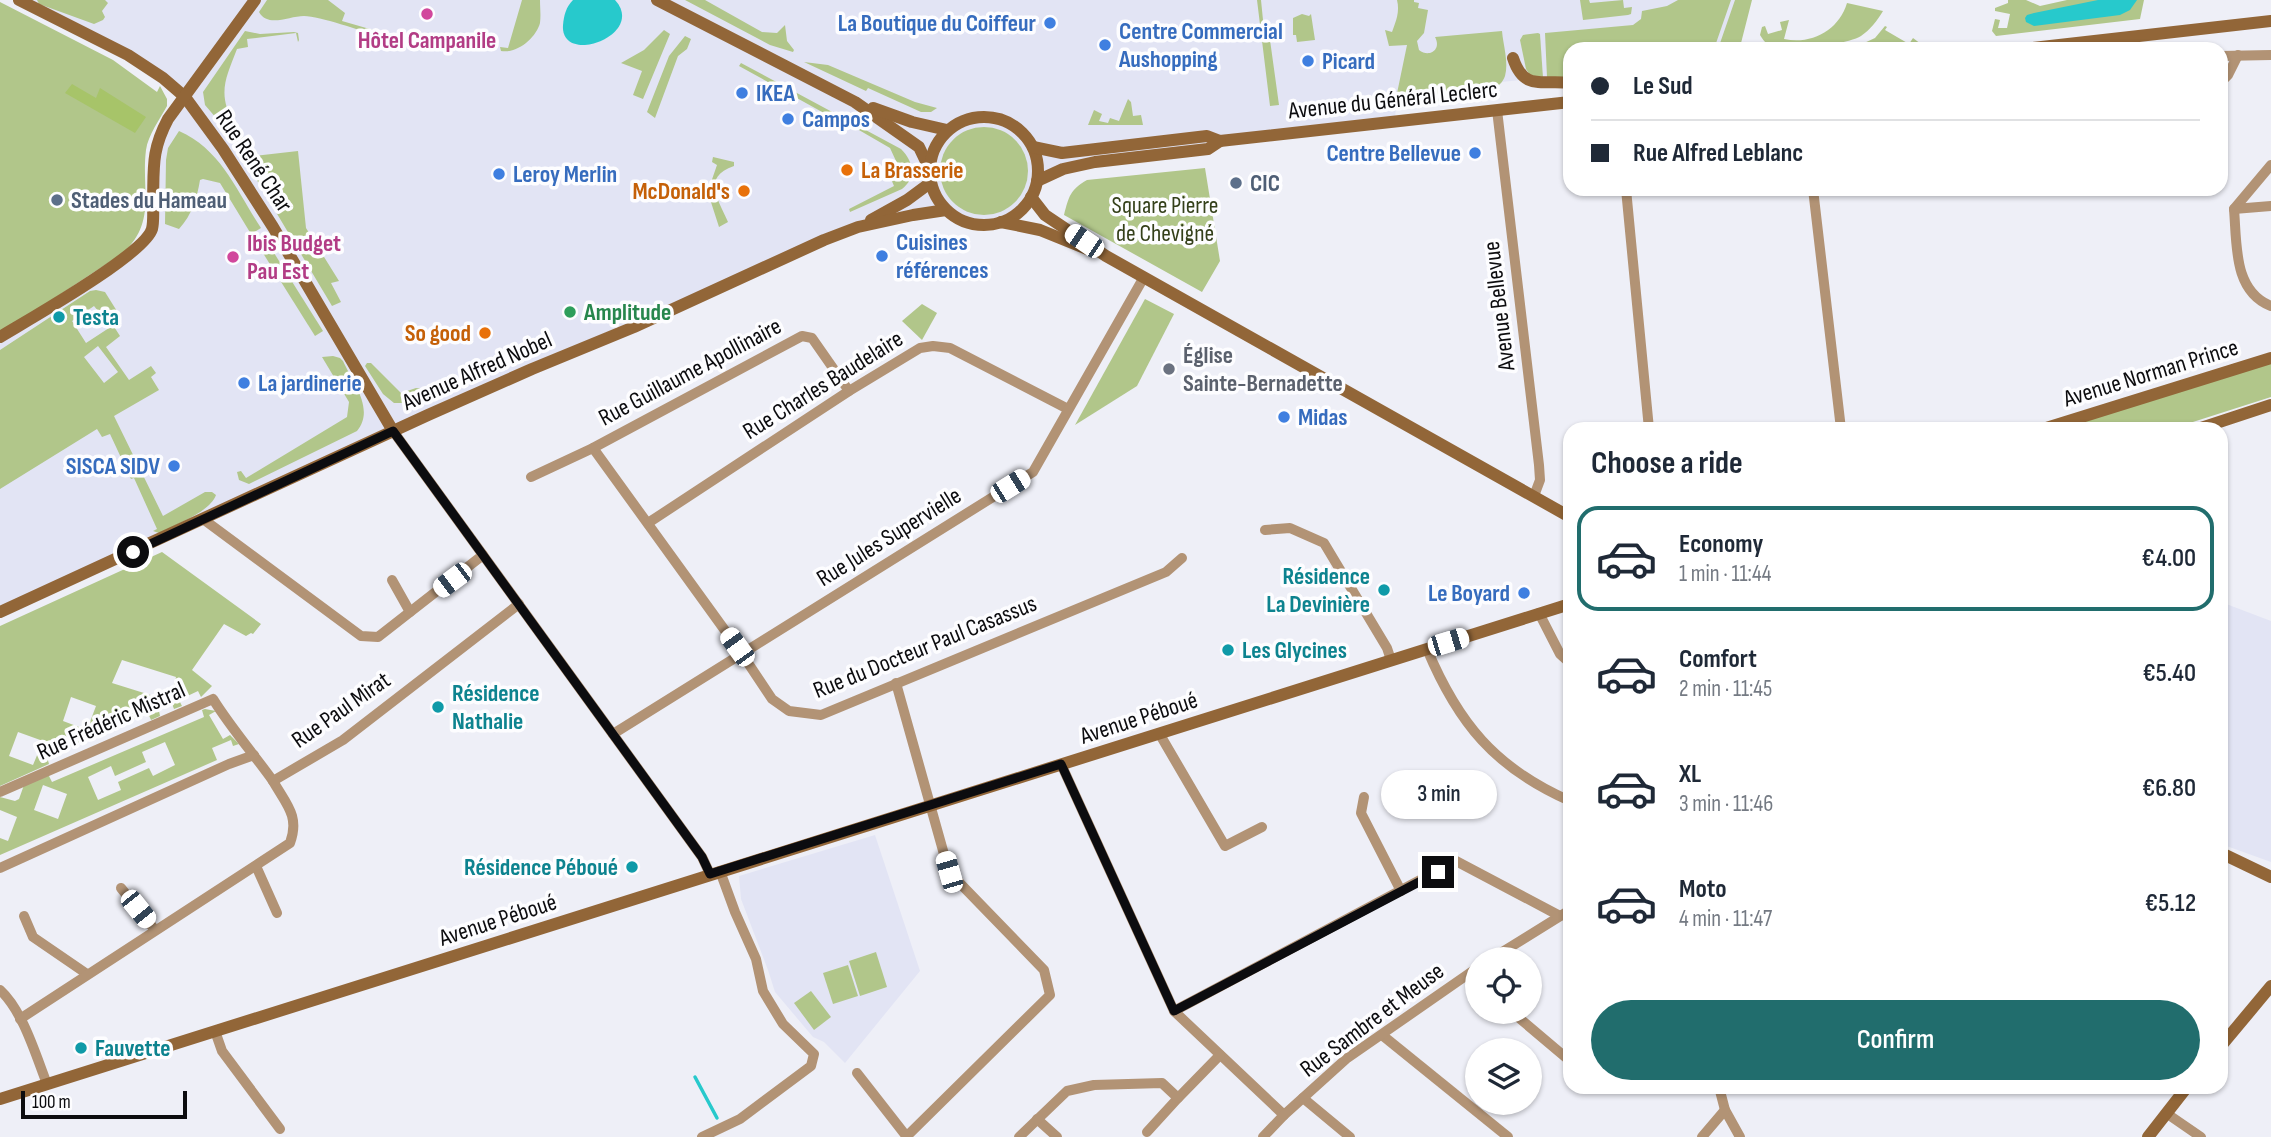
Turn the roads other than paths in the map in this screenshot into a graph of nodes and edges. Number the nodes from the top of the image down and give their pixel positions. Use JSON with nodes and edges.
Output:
{"nodes":[{"id":1,"x":19,"y":0,"type":"edge"},
{"id":2,"x":255,"y":0,"type":"edge"},
{"id":3,"x":657,"y":0,"type":"edge"},
{"id":4,"x":2271,"y":21,"type":"edge"},
{"id":5,"x":2086,"y":42,"type":"edge"},
{"id":6,"x":2238,"y":55,"type":"junction"},
{"id":7,"x":2271,"y":55,"type":"edge"},
{"id":8,"x":2228,"y":56,"type":"edge"},
{"id":9,"x":1513,"y":58,"type":"dead end"},
{"id":10,"x":2228,"y":75,"type":"edge"},
{"id":11,"x":1563,"y":83,"type":"edge"},
{"id":12,"x":185,"y":97,"type":"junction"},
{"id":13,"x":855,"y":102,"type":"junction"},
{"id":14,"x":1563,"y":103,"type":"edge"},
{"id":15,"x":1497,"y":110,"type":"junction"},
{"id":16,"x":947,"y":130,"type":"junction"},
{"id":17,"x":1220,"y":141,"type":"junction"},
{"id":18,"x":1033,"y":147,"type":"junction"},
{"id":19,"x":2271,"y":165,"type":"edge"},
{"id":20,"x":929,"y":168,"type":"junction"},
{"id":21,"x":1037,"y":181,"type":"junction"},
{"id":22,"x":930,"y":183,"type":"junction"},
{"id":23,"x":1627,"y":196,"type":"edge"},
{"id":24,"x":1814,"y":196,"type":"edge"},
{"id":25,"x":1031,"y":197,"type":"junction"},
{"id":26,"x":2271,"y":206,"type":"edge"},
{"id":27,"x":2234,"y":209,"type":"junction"},
{"id":28,"x":946,"y":210,"type":"junction"},
{"id":29,"x":1001,"y":222,"type":"junction"},
{"id":30,"x":858,"y":227,"type":"junction"},
{"id":31,"x":1106,"y":256,"type":"junction"},
{"id":32,"x":1144,"y":277,"type":"junction"},
{"id":33,"x":2271,"y":306,"type":"edge"},
{"id":34,"x":0,"y":337,"type":"edge"},
{"id":35,"x":2271,"y":358,"type":"edge"},
{"id":36,"x":849,"y":391,"type":"junction"},
{"id":37,"x":2271,"y":405,"type":"edge"},
{"id":38,"x":1068,"y":409,"type":"junction"},
{"id":39,"x":1648,"y":422,"type":"edge"},
{"id":40,"x":1840,"y":422,"type":"edge"},
{"id":41,"x":2065,"y":422,"type":"edge"},
{"id":42,"x":2219,"y":422,"type":"edge"},
{"id":43,"x":393,"y":431,"type":"junction"},
{"id":44,"x":593,"y":447,"type":"junction"},
{"id":45,"x":531,"y":477,"type":"dead end"},
{"id":46,"x":1534,"y":496,"type":"junction"},
{"id":47,"x":1563,"y":513,"type":"edge"},
{"id":48,"x":203,"y":519,"type":"junction"},
{"id":49,"x":648,"y":523,"type":"junction"},
{"id":50,"x":1265,"y":530,"type":"dead end"},
{"id":51,"x":483,"y":555,"type":"junction"},
{"id":52,"x":1182,"y":558,"type":"dead end"},
{"id":53,"x":392,"y":580,"type":"dead end"},
{"id":54,"x":519,"y":604,"type":"junction"},
{"id":55,"x":1563,"y":606,"type":"edge"},
{"id":56,"x":410,"y":611,"type":"junction"},
{"id":57,"x":0,"y":612,"type":"edge"},
{"id":58,"x":1539,"y":613,"type":"junction"},
{"id":59,"x":1427,"y":649,"type":"junction"},
{"id":60,"x":743,"y":654,"type":"junction"},
{"id":61,"x":1563,"y":657,"type":"edge"},
{"id":62,"x":1391,"y":660,"type":"junction"},
{"id":63,"x":896,"y":683,"type":"junction"},
{"id":64,"x":1159,"y":733,"type":"junction"},
{"id":65,"x":613,"y":734,"type":"junction"},
{"id":66,"x":254,"y":755,"type":"junction"},
{"id":67,"x":1061,"y":764,"type":"junction"},
{"id":68,"x":273,"y":781,"type":"junction"},
{"id":69,"x":0,"y":792,"type":"edge"},
{"id":70,"x":1364,"y":797,"type":"dead end"},
{"id":71,"x":1563,"y":797,"type":"edge"},
{"id":72,"x":930,"y":805,"type":"junction"},
{"id":73,"x":1262,"y":827,"type":"dead end"},
{"id":74,"x":2228,"y":856,"type":"edge"},
{"id":75,"x":256,"y":866,"type":"junction"},
{"id":76,"x":0,"y":868,"type":"edge"},
{"id":77,"x":715,"y":873,"type":"junction"},
{"id":78,"x":2271,"y":877,"type":"edge"},
{"id":79,"x":121,"y":888,"type":"dead end"},
{"id":80,"x":1401,"y":891,"type":"junction"},
{"id":81,"x":277,"y":913,"type":"dead end"},
{"id":82,"x":1563,"y":914,"type":"edge"},
{"id":83,"x":24,"y":916,"type":"dead end"},
{"id":84,"x":1560,"y":916,"type":"junction"},
{"id":85,"x":155,"y":930,"type":"junction"},
{"id":86,"x":1510,"y":947,"type":"edge"},
{"id":87,"x":87,"y":974,"type":"junction"},
{"id":88,"x":1465,"y":977,"type":"edge"},
{"id":89,"x":0,"y":990,"type":"edge"},
{"id":90,"x":2269,"y":993,"type":"edge"},
{"id":91,"x":1174,"y":1011,"type":"junction"},
{"id":92,"x":20,"y":1019,"type":"junction"},
{"id":93,"x":1526,"y":1024,"type":"edge"},
{"id":94,"x":215,"y":1031,"type":"junction"},
{"id":95,"x":1382,"y":1035,"type":"junction"},
{"id":96,"x":2228,"y":1038,"type":"edge"},
{"id":97,"x":1220,"y":1055,"type":"junction"},
{"id":98,"x":1563,"y":1056,"type":"edge"},
{"id":99,"x":857,"y":1073,"type":"dead end"},
{"id":100,"x":47,"y":1084,"type":"junction"},
{"id":101,"x":1721,"y":1094,"type":"edge"},
{"id":102,"x":2182,"y":1094,"type":"edge"},
{"id":103,"x":1178,"y":1098,"type":"junction"},
{"id":104,"x":1303,"y":1098,"type":"junction"},
{"id":105,"x":0,"y":1099,"type":"edge"},
{"id":106,"x":1725,"y":1110,"type":"junction"},
{"id":107,"x":2166,"y":1113,"type":"junction"},
{"id":108,"x":1284,"y":1115,"type":"junction"},
{"id":109,"x":1037,"y":1119,"type":"junction"},
{"id":110,"x":280,"y":1129,"type":"dead end"},
{"id":111,"x":1147,"y":1132,"type":"dead end"},
{"id":112,"x":702,"y":1137,"type":"edge"},
{"id":113,"x":907,"y":1137,"type":"edge"},
{"id":114,"x":1019,"y":1137,"type":"edge"},
{"id":115,"x":1057,"y":1137,"type":"edge"},
{"id":116,"x":1263,"y":1137,"type":"edge"},
{"id":117,"x":1349,"y":1137,"type":"edge"},
{"id":118,"x":1508,"y":1137,"type":"edge"},
{"id":119,"x":1702,"y":1137,"type":"edge"},
{"id":120,"x":1740,"y":1137,"type":"edge"},
{"id":121,"x":2148,"y":1137,"type":"edge"},
{"id":122,"x":2201,"y":1137,"type":"edge"}],
"edges":[{"from":1,"to":12,"type":"main road","name":"Rue René Char"},
{"from":2,"to":12,"type":"main road"},
{"from":3,"to":13,"type":"main road"},
{"from":4,"to":5,"type":"main road"},
{"from":6,"to":7,"type":"street"},
{"from":6,"to":8,"type":"street"},
{"from":6,"to":10,"type":"street"},
{"from":9,"to":11,"type":"main road"},
{"from":12,"to":34,"type":"main road"},
{"from":12,"to":43,"type":"main road","name":"Rue René Char"},
{"from":13,"to":16,"type":"main road"},
{"from":13,"to":20,"type":"main road"},
{"from":14,"to":15,"type":"main road","name":"Avenue du Général Leclerc"},
{"from":15,"to":17,"type":"main road","name":"Avenue du Général Leclerc"},
{"from":15,"to":46,"type":"street","name":"Avenue Bellevue"},
{"from":16,"to":18,"type":"main road"},
{"from":16,"to":20,"type":"main road"},
{"from":17,"to":18,"type":"main road","name":"Avenue du Général Leclerc"},
{"from":17,"to":21,"type":"main road","name":"Avenue du Général Leclerc"},
{"from":18,"to":21,"type":"main road"},
{"from":19,"to":27,"type":"street"},
{"from":20,"to":22,"type":"main road"},
{"from":21,"to":25,"type":"main road"},
{"from":22,"to":28,"type":"main road"},
{"from":22,"to":30,"type":"main road","name":"Avenue Alfred Nobel"},
{"from":23,"to":39,"type":"street"},
{"from":24,"to":40,"type":"street"},
{"from":25,"to":29,"type":"main road"},
{"from":25,"to":31,"type":"main road"},
{"from":26,"to":27,"type":"street"},
{"from":27,"to":33,"type":"street"},
{"from":28,"to":29,"type":"main road"},
{"from":28,"to":30,"type":"main road","name":"Avenue Alfred Nobel"},
{"from":29,"to":31,"type":"main road"},
{"from":30,"to":43,"type":"main road","name":"Avenue Alfred Nobel"},
{"from":31,"to":32,"type":"main road"},
{"from":32,"to":38,"type":"street","name":"Rue Jules Supervielle"},
{"from":32,"to":46,"type":"main road"},
{"from":35,"to":41,"type":"main road","name":"Avenue Norman Prince"},
{"from":36,"to":38,"type":"street","name":"Rue Charles Baudelaire"},
{"from":36,"to":44,"type":"street","name":"Rue Guillaume Apollinaire"},
{"from":36,"to":49,"type":"street","name":"Rue Charles Baudelaire"},
{"from":37,"to":42,"type":"main road"},
{"from":38,"to":60,"type":"street","name":"Rue Jules Supervielle"},
{"from":43,"to":48,"type":"main road","name":"Avenue Alfred Nobel"},
{"from":43,"to":51,"type":"street"},
{"from":44,"to":45,"type":"street","name":"Rue Guillaume Apollinaire"},
{"from":44,"to":49,"type":"street","name":"Rue du Docteur Paul Casassus"},
{"from":46,"to":47,"type":"main road"},
{"from":48,"to":56,"type":"street"},
{"from":48,"to":57,"type":"main road","name":"Avenue Alfred Nobel"},
{"from":49,"to":60,"type":"street","name":"Rue du Docteur Paul Casassus"},
{"from":50,"to":62,"type":"street"},
{"from":51,"to":54,"type":"street"},
{"from":51,"to":56,"type":"street"},
{"from":52,"to":63,"type":"street","name":"Rue du Docteur Paul Casassus"},
{"from":53,"to":56,"type":"street"},
{"from":54,"to":65,"type":"street"},
{"from":54,"to":68,"type":"street","name":"Rue Paul Mirat"},
{"from":55,"to":58,"type":"main road","name":"Avenue Péboué"},
{"from":58,"to":59,"type":"main road","name":"Avenue Péboué"},
{"from":58,"to":61,"type":"street"},
{"from":59,"to":62,"type":"main road","name":"Avenue Péboué"},
{"from":59,"to":71,"type":"street"},
{"from":60,"to":63,"type":"street","name":"Rue du Docteur Paul Casassus"},
{"from":60,"to":65,"type":"street","name":"Rue Jules Supervielle"},
{"from":62,"to":64,"type":"main road","name":"Avenue Péboué"},
{"from":63,"to":72,"type":"street"},
{"from":64,"to":67,"type":"main road","name":"Avenue Péboué"},
{"from":64,"to":73,"type":"street"},
{"from":65,"to":77,"type":"street"},
{"from":66,"to":68,"type":"street","name":"Rue Frédéric Mistral"},
{"from":66,"to":69,"type":"street","name":"Rue Frédéric Mistral"},
{"from":66,"to":76,"type":"street"},
{"from":67,"to":72,"type":"main road","name":"Avenue Péboué"},
{"from":67,"to":91,"type":"street"},
{"from":68,"to":75,"type":"street"},
{"from":70,"to":80,"type":"street"},
{"from":72,"to":77,"type":"main road","name":"Avenue Péboué"},
{"from":72,"to":113,"type":"street"},
{"from":74,"to":78,"type":"main road"},
{"from":75,"to":81,"type":"street"},
{"from":75,"to":85,"type":"street"},
{"from":77,"to":94,"type":"main road","name":"Avenue Péboué"},
{"from":77,"to":112,"type":"street"},
{"from":79,"to":85,"type":"street"},
{"from":80,"to":84,"type":"street"},
{"from":80,"to":91,"type":"street"},
{"from":82,"to":84,"type":"street"},
{"from":83,"to":87,"type":"street"},
{"from":84,"to":86,"type":"street"},
{"from":85,"to":87,"type":"street"},
{"from":87,"to":92,"type":"street"},
{"from":88,"to":95,"type":"street","name":"Rue Sambre et Meuse"},
{"from":89,"to":92,"type":"street"},
{"from":90,"to":96,"type":"main road"},
{"from":91,"to":97,"type":"street"},
{"from":92,"to":100,"type":"street"},
{"from":93,"to":98,"type":"street"},
{"from":94,"to":100,"type":"main road","name":"Avenue Péboué"},
{"from":94,"to":110,"type":"street"},
{"from":95,"to":104,"type":"street","name":"Rue Sambre et Meuse"},
{"from":95,"to":118,"type":"street"},
{"from":97,"to":103,"type":"street"},
{"from":97,"to":108,"type":"street"},
{"from":99,"to":113,"type":"street"},
{"from":100,"to":105,"type":"main road","name":"Avenue Péboué"},
{"from":101,"to":106,"type":"street"},
{"from":102,"to":107,"type":"main road"},
{"from":103,"to":109,"type":"street"},
{"from":103,"to":111,"type":"street"},
{"from":104,"to":108,"type":"street","name":"Rue Sambre et Meuse"},
{"from":104,"to":117,"type":"street"},
{"from":106,"to":119,"type":"street"},
{"from":106,"to":120,"type":"street"},
{"from":107,"to":121,"type":"main road"},
{"from":107,"to":122,"type":"street"},
{"from":108,"to":116,"type":"street","name":"Rue Sambre et Meuse"},
{"from":109,"to":114,"type":"street"},
{"from":109,"to":115,"type":"street"}]}
